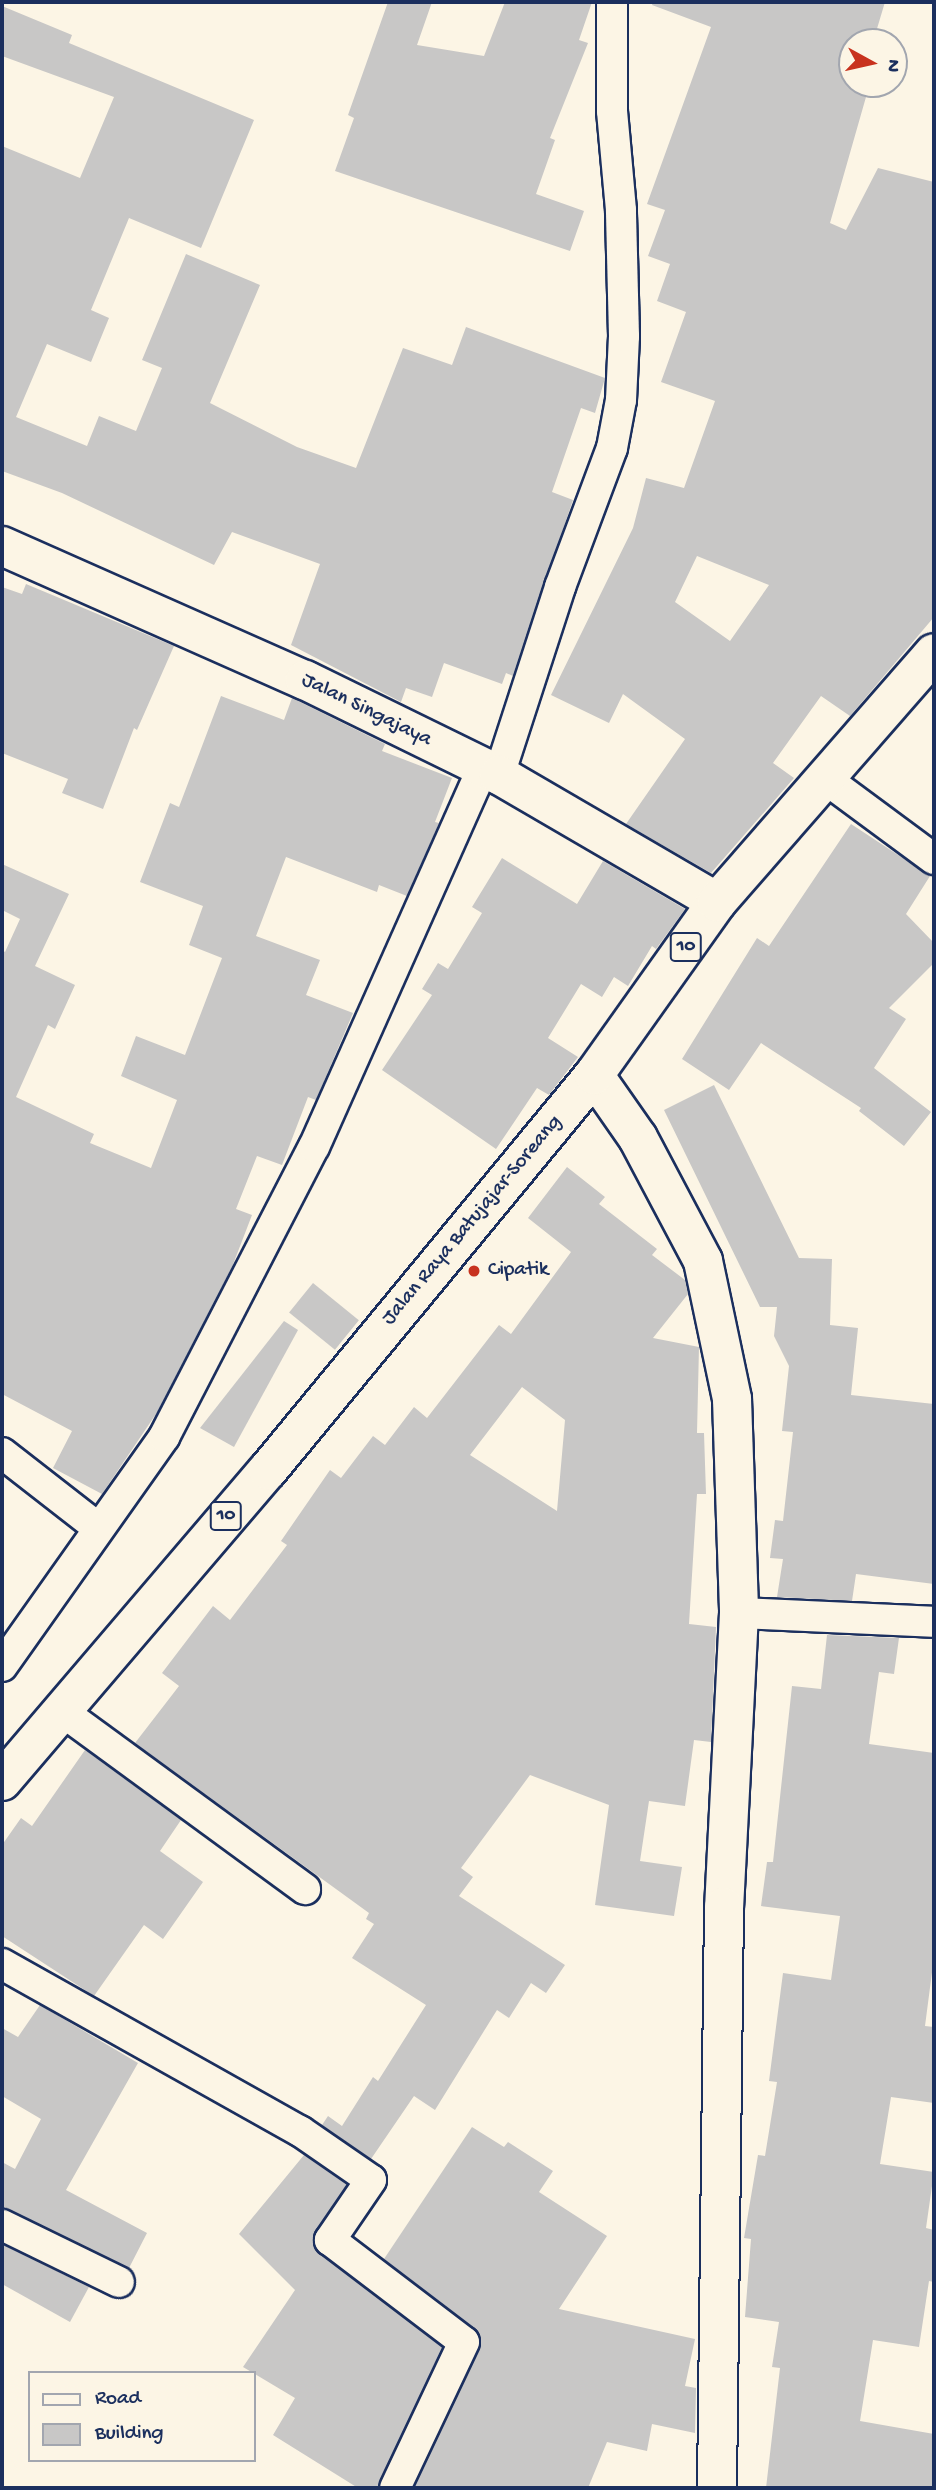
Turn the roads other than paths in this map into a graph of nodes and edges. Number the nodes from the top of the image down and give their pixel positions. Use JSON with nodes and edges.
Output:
{"nodes":[{"id":1,"x":612,"y":2,"type":"edge"},
{"id":2,"x":2,"y":546,"type":"edge"},
{"id":3,"x":934,"y":653,"type":"edge"},
{"id":4,"x":490,"y":772,"type":"junction"},
{"id":5,"x":823,"y":776,"type":"junction"},
{"id":6,"x":934,"y":859,"type":"edge"},
{"id":7,"x":718,"y":902,"type":"junction"},
{"id":8,"x":594,"y":1076,"type":"junction"},
{"id":9,"x":2,"y":1453,"type":"edge"},
{"id":10,"x":97,"y":1527,"type":"junction"},
{"id":11,"x":739,"y":1613,"type":"junction"},
{"id":12,"x":934,"y":1622,"type":"edge"},
{"id":13,"x":2,"y":1666,"type":"edge"},
{"id":14,"x":63,"y":1712,"type":"junction"},
{"id":15,"x":2,"y":1781,"type":"edge"},
{"id":16,"x":305,"y":1889,"type":"dead end"},
{"id":17,"x":2,"y":1964,"type":"edge"},
{"id":18,"x":2,"y":2225,"type":"edge"},
{"id":19,"x":119,"y":2282,"type":"dead end"},
{"id":20,"x":395,"y":2488,"type":"edge"},
{"id":21,"x":718,"y":2488,"type":"edge"}],
"edges":[{"from":1,"to":4,"type":"street"},
{"from":2,"to":4,"type":"main road","name":"Jalan Singajaya"},
{"from":3,"to":5,"type":"main road","name":"Jalan Raya Batujajar-Soreang","number":"10"},
{"from":4,"to":7,"type":"main road","name":"Jalan Singajaya"},
{"from":4,"to":10,"type":"street"},
{"from":5,"to":6,"type":"street"},
{"from":5,"to":7,"type":"main road","name":"Jalan Raya Batujajar-Soreang","number":"10"},
{"from":7,"to":8,"type":"main road","name":"Jalan Raya Batujajar-Soreang","number":"10"},
{"from":8,"to":11,"type":"main road"},
{"from":8,"to":14,"type":"main road","name":"Jalan Raya Batujajar-Soreang","number":"10"},
{"from":9,"to":10,"type":"street"},
{"from":10,"to":13,"type":"street"},
{"from":11,"to":12,"type":"street"},
{"from":11,"to":21,"type":"main road"},
{"from":14,"to":15,"type":"main road","name":"Jalan Raya Batujajar-Soreang","number":"10"},
{"from":14,"to":16,"type":"street"},
{"from":17,"to":20,"type":"street"},
{"from":18,"to":19,"type":"street"}]}
